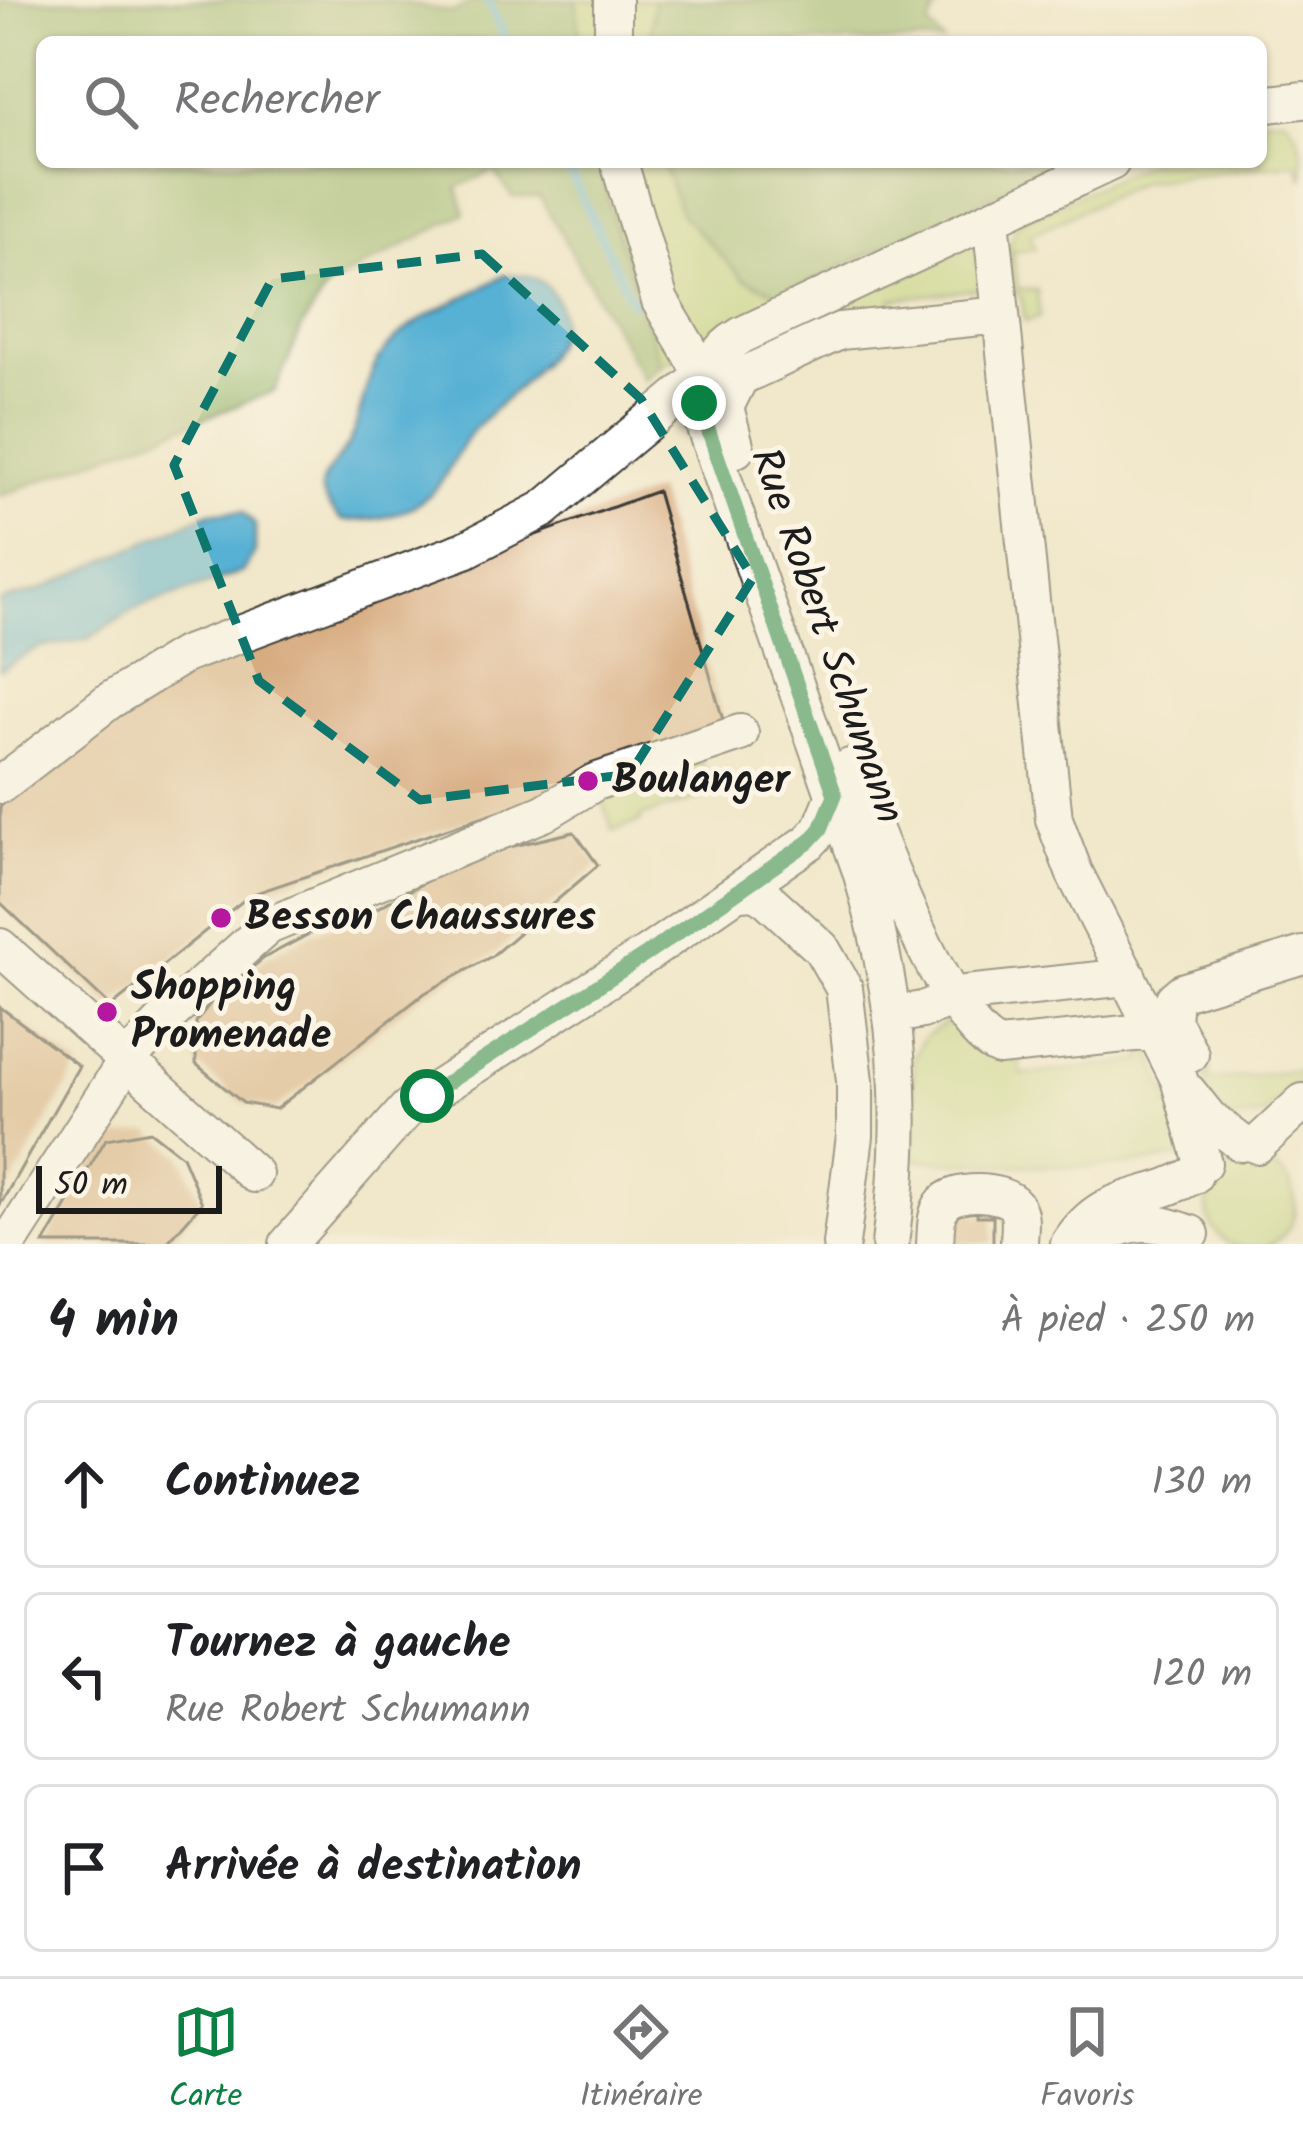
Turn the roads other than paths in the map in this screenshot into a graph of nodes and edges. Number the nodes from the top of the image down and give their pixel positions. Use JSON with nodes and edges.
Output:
{"nodes":[{"id":1,"x":613,"y":0,"type":"edge"},
{"id":2,"x":613,"y":36,"type":"edge"},
{"id":3,"x":621,"y":168,"type":"edge"},
{"id":4,"x":1098,"y":168,"type":"edge"},
{"id":5,"x":991,"y":219,"type":"junction"},
{"id":6,"x":1001,"y":315,"type":"junction"},
{"id":7,"x":704,"y":375,"type":"junction"},
{"id":8,"x":740,"y":733,"type":"dead end"},
{"id":9,"x":0,"y":784,"type":"edge"},
{"id":10,"x":835,"y":795,"type":"junction"},
{"id":11,"x":740,"y":892,"type":"junction"},
{"id":12,"x":0,"y":947,"type":"edge"},
{"id":13,"x":1303,"y":955,"type":"edge"},
{"id":14,"x":1128,"y":977,"type":"junction"},
{"id":15,"x":952,"y":998,"type":"junction"},
{"id":16,"x":895,"y":1015,"type":"junction"},
{"id":17,"x":1154,"y":1031,"type":"junction"},
{"id":18,"x":127,"y":1060,"type":"junction"},
{"id":19,"x":1188,"y":1091,"type":"junction"},
{"id":20,"x":1303,"y":1102,"type":"edge"},
{"id":21,"x":1270,"y":1144,"type":"edge"},
{"id":22,"x":254,"y":1174,"type":"dead end"},
{"id":23,"x":1192,"y":1234,"type":"dead end"},
{"id":24,"x":8,"y":1244,"type":"edge"},
{"id":25,"x":288,"y":1244,"type":"edge"},
{"id":26,"x":842,"y":1244,"type":"edge"},
{"id":27,"x":890,"y":1244,"type":"edge"},
{"id":28,"x":935,"y":1244,"type":"edge"},
{"id":29,"x":1019,"y":1244,"type":"edge"},
{"id":30,"x":1069,"y":1244,"type":"edge"},
{"id":31,"x":1098,"y":1244,"type":"edge"}],
"edges":[{"from":1,"to":2,"type":"street"},
{"from":3,"to":7,"type":"street"},
{"from":4,"to":5,"type":"street"},
{"from":5,"to":6,"type":"street"},
{"from":5,"to":7,"type":"street"},
{"from":6,"to":14,"type":"street"},
{"from":6,"to":15,"type":"street"},
{"from":7,"to":9,"type":"street"},
{"from":7,"to":10,"type":"street","name":"Rue Robert Schumann"},
{"from":8,"to":18,"type":"street"},
{"from":10,"to":11,"type":"street"},
{"from":10,"to":16,"type":"street","name":"Rue Robert Schumann"},
{"from":11,"to":25,"type":"street"},
{"from":11,"to":26,"type":"street"},
{"from":12,"to":18,"type":"street"},
{"from":13,"to":19,"type":"street"},
{"from":14,"to":15,"type":"street"},
{"from":14,"to":17,"type":"street"},
{"from":15,"to":16,"type":"street"},
{"from":15,"to":17,"type":"street"},
{"from":16,"to":27,"type":"street","name":"Rue Robert Schumann"},
{"from":17,"to":19,"type":"street"},
{"from":18,"to":22,"type":"street"},
{"from":18,"to":24,"type":"street"},
{"from":19,"to":21,"type":"street"},
{"from":19,"to":30,"type":"street"},
{"from":20,"to":21,"type":"street"},
{"from":23,"to":31,"type":"street"},
{"from":28,"to":29,"type":"street"}]}
